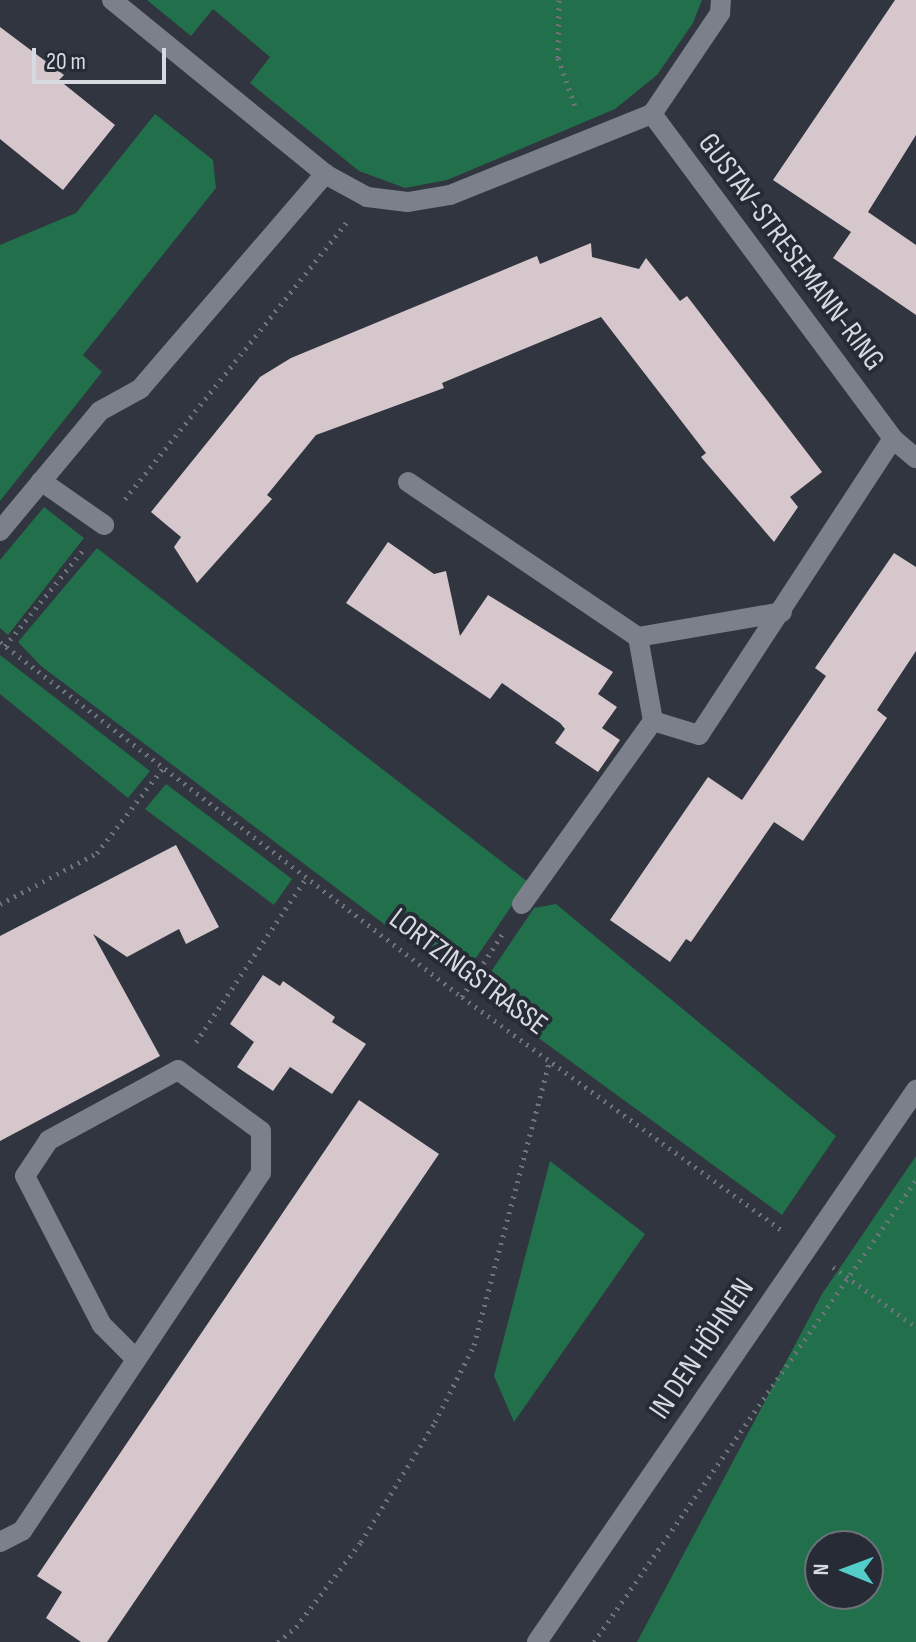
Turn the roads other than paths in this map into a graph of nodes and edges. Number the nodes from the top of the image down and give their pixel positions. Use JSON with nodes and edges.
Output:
{"nodes":[{"id":1,"x":112,"y":0,"type":"edge"},
{"id":2,"x":721,"y":0,"type":"edge"},
{"id":3,"x":652,"y":114,"type":"junction"},
{"id":4,"x":325,"y":174,"type":"junction"},
{"id":5,"x":893,"y":439,"type":"junction"},
{"id":6,"x":916,"y":458,"type":"edge"},
{"id":7,"x":41,"y":481,"type":"junction"},
{"id":8,"x":408,"y":482,"type":"dead end"},
{"id":9,"x":104,"y":525,"type":"road end"},
{"id":10,"x":0,"y":531,"type":"edge"},
{"id":11,"x":782,"y":612,"type":"junction"},
{"id":12,"x":638,"y":637,"type":"junction"},
{"id":13,"x":653,"y":721,"type":"junction"},
{"id":14,"x":522,"y":904,"type":"road end"},
{"id":15,"x":916,"y":1090,"type":"edge"},
{"id":16,"x":134,"y":1357,"type":"junction"},
{"id":17,"x":0,"y":1542,"type":"edge"},
{"id":18,"x":537,"y":1642,"type":"edge"}],
"edges":[{"from":1,"to":4,"type":"street"},
{"from":2,"to":3,"type":"street"},
{"from":3,"to":4,"type":"street"},
{"from":3,"to":5,"type":"street","name":"GUSTAV-STRESEMANN-RING"},
{"from":4,"to":7,"type":"street"},
{"from":5,"to":6,"type":"street","name":"GUSTAV-STRESEMANN-RING"},
{"from":5,"to":11,"type":"street"},
{"from":7,"to":9,"type":"street"},
{"from":7,"to":10,"type":"street"},
{"from":8,"to":12,"type":"street"},
{"from":11,"to":12,"type":"street"},
{"from":11,"to":13,"type":"street"},
{"from":12,"to":13,"type":"street"},
{"from":13,"to":14,"type":"street"},
{"from":15,"to":18,"type":"street","name":"IN DEN HÖHNEN"},
{"from":16,"to":16,"type":"street"},
{"from":16,"to":17,"type":"street"}]}
